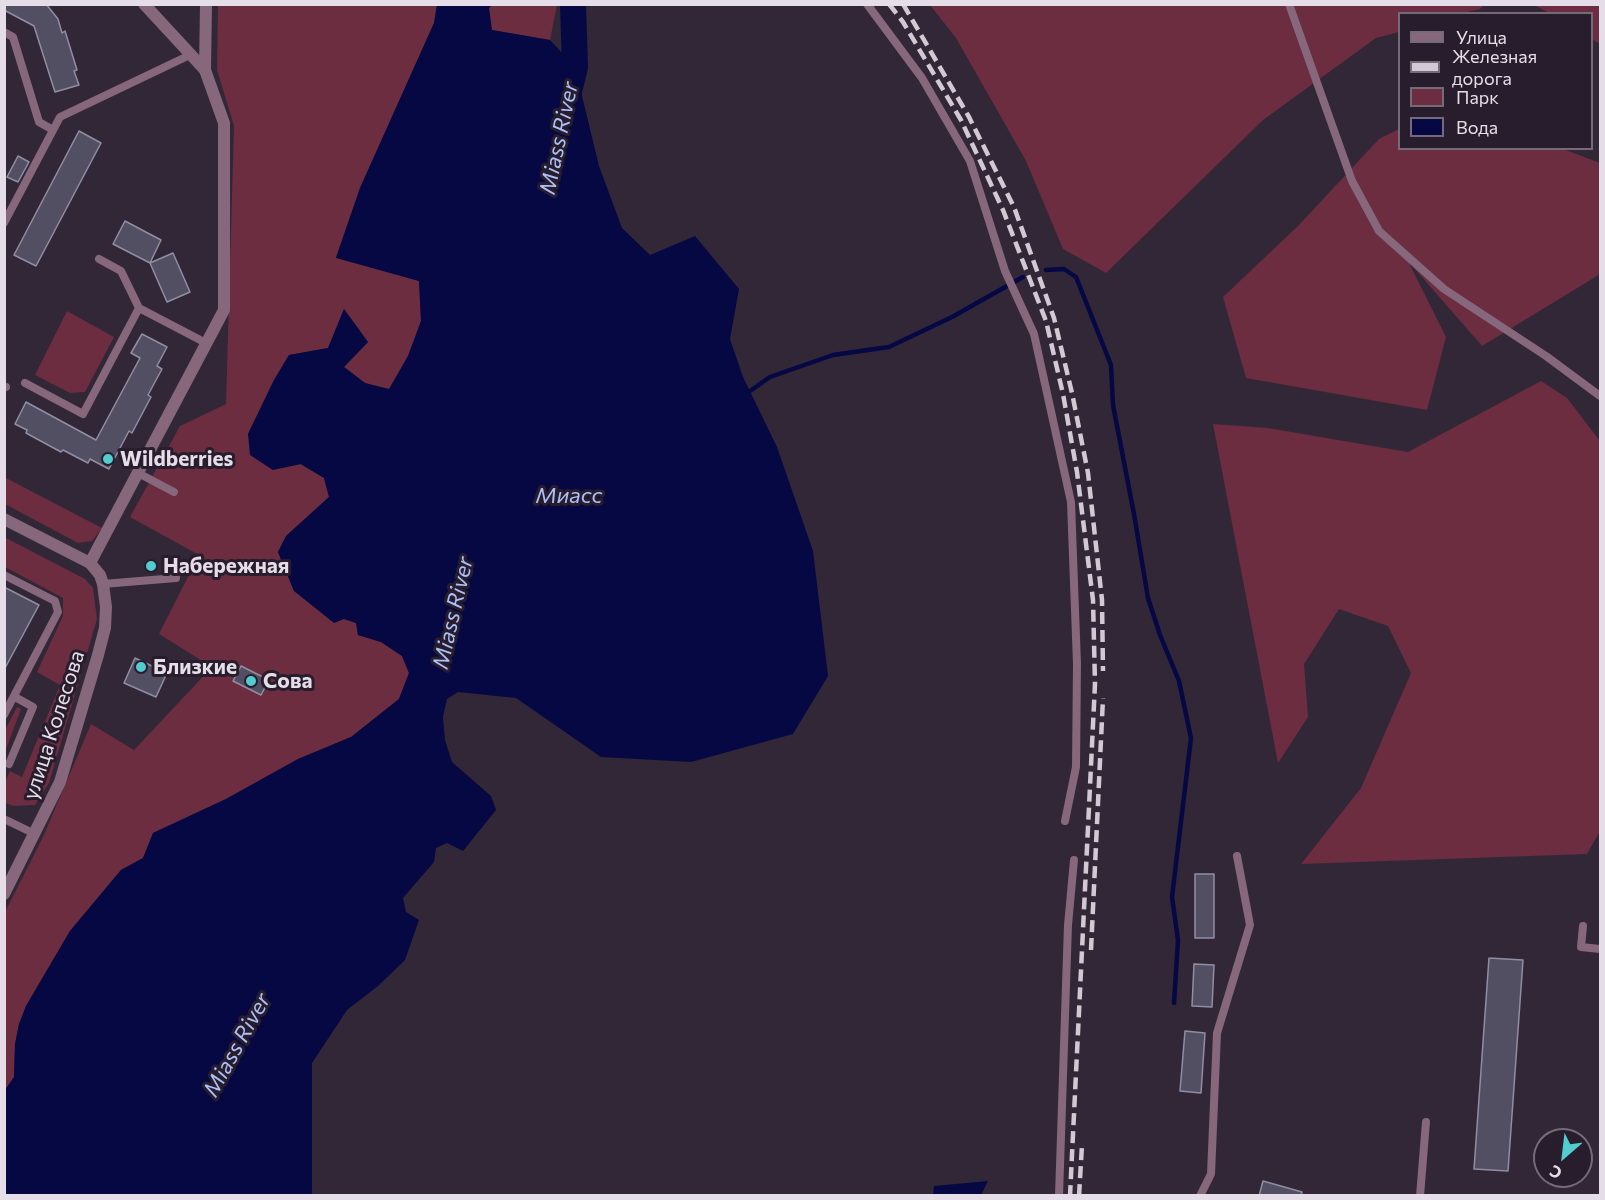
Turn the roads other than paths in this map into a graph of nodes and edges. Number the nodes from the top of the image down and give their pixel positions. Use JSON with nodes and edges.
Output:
{"nodes":[{"id":1,"x":144,"y":4,"type":"edge"},
{"id":2,"x":206,"y":4,"type":"edge"},
{"id":3,"x":867,"y":4,"type":"edge"},
{"id":4,"x":1289,"y":4,"type":"edge"},
{"id":5,"x":4,"y":32,"type":"edge"},
{"id":6,"x":192,"y":54,"type":"junction"},
{"id":7,"x":205,"y":70,"type":"junction"},
{"id":8,"x":53,"y":130,"type":"junction"},
{"id":9,"x":4,"y":223,"type":"edge"},
{"id":10,"x":99,"y":259,"type":"dead end"},
{"id":11,"x":138,"y":308,"type":"junction"},
{"id":12,"x":206,"y":343,"type":"junction"},
{"id":13,"x":25,"y":383,"type":"dead end"},
{"id":14,"x":1600,"y":396,"type":"edge"},
{"id":15,"x":138,"y":472,"type":"junction"},
{"id":16,"x":174,"y":492,"type":"dead end"},
{"id":17,"x":4,"y":519,"type":"edge"},
{"id":18,"x":90,"y":563,"type":"junction"},
{"id":19,"x":4,"y":575,"type":"edge"},
{"id":20,"x":176,"y":578,"type":"dead end"},
{"id":21,"x":103,"y":584,"type":"junction"},
{"id":22,"x":15,"y":697,"type":"junction"},
{"id":23,"x":4,"y":716,"type":"edge"},
{"id":24,"x":9,"y":764,"type":"dead end"},
{"id":25,"x":4,"y":819,"type":"edge"},
{"id":26,"x":1065,"y":821,"type":"dead end"},
{"id":27,"x":35,"y":834,"type":"junction"},
{"id":28,"x":1237,"y":856,"type":"dead end"},
{"id":29,"x":1074,"y":860,"type":"dead end"},
{"id":30,"x":4,"y":894,"type":"edge"},
{"id":31,"x":1582,"y":926,"type":"dead end"},
{"id":32,"x":1600,"y":949,"type":"edge"},
{"id":33,"x":1426,"y":1122,"type":"dead end"},
{"id":34,"x":1059,"y":1196,"type":"edge"},
{"id":35,"x":1200,"y":1196,"type":"edge"},
{"id":36,"x":1420,"y":1196,"type":"edge"}],
"edges":[{"from":1,"to":6,"type":"street"},
{"from":2,"to":7,"type":"street"},
{"from":3,"to":26,"type":"lane"},
{"from":4,"to":14,"type":"lane"},
{"from":5,"to":8,"type":"lane"},
{"from":6,"to":7,"type":"street"},
{"from":6,"to":8,"type":"lane"},
{"from":7,"to":12,"type":"street"},
{"from":8,"to":9,"type":"lane"},
{"from":10,"to":11,"type":"lane"},
{"from":11,"to":12,"type":"lane"},
{"from":11,"to":13,"type":"lane"},
{"from":12,"to":15,"type":"street"},
{"from":15,"to":16,"type":"lane"},
{"from":15,"to":18,"type":"street"},
{"from":17,"to":18,"type":"street"},
{"from":18,"to":21,"type":"street","name":"улица Колесова"},
{"from":19,"to":22,"type":"lane"},
{"from":20,"to":21,"type":"lane"},
{"from":21,"to":27,"type":"street","name":"улица Колесова"},
{"from":22,"to":23,"type":"lane"},
{"from":22,"to":24,"type":"lane"},
{"from":25,"to":27,"type":"lane"},
{"from":27,"to":30,"type":"street","name":"улица Колесова"},
{"from":28,"to":35,"type":"lane"},
{"from":29,"to":34,"type":"lane"},
{"from":31,"to":32,"type":"lane"},
{"from":33,"to":36,"type":"lane"}]}
